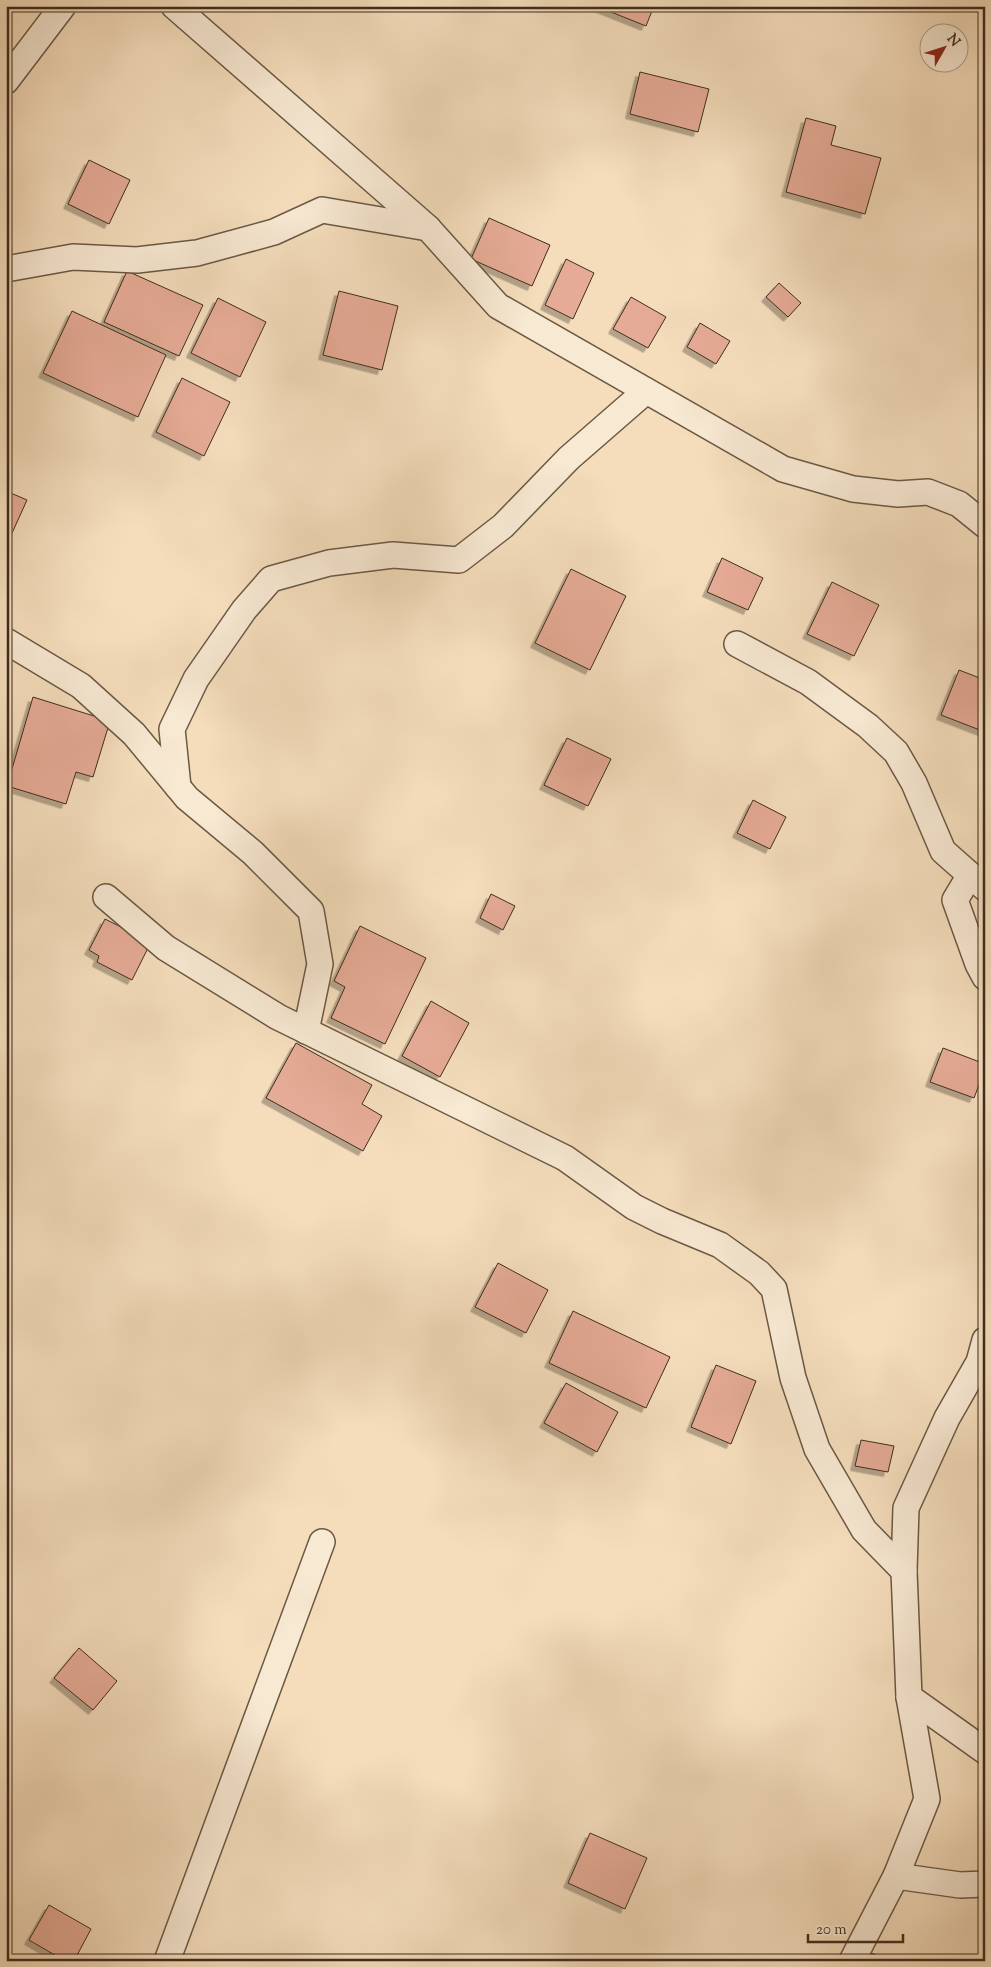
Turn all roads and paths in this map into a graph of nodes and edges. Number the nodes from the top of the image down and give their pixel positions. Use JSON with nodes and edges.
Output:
{"nodes":[{"id":1,"x":63,"y":6,"type":"edge"},
{"id":2,"x":174,"y":6,"type":"edge"},
{"id":3,"x":6,"y":81,"type":"edge"},
{"id":4,"x":428,"y":228,"type":"junction"},
{"id":5,"x":6,"y":269,"type":"edge"},
{"id":6,"x":646,"y":391,"type":"junction"},
{"id":7,"x":985,"y":525,"type":"edge"},
{"id":8,"x":6,"y":641,"type":"edge"},
{"id":9,"x":736,"y":644,"type":"dead end"},
{"id":10,"x":178,"y":787,"type":"junction"},
{"id":11,"x":977,"y":882,"type":"edge"},
{"id":12,"x":106,"y":897,"type":"dead end"},
{"id":13,"x":985,"y":977,"type":"edge"},
{"id":14,"x":306,"y":1031,"type":"junction"},
{"id":15,"x":985,"y":1340,"type":"edge"},
{"id":16,"x":322,"y":1542,"type":"dead end"},
{"id":17,"x":904,"y":1571,"type":"junction"},
{"id":18,"x":909,"y":1697,"type":"junction"},
{"id":19,"x":985,"y":1751,"type":"edge"},
{"id":20,"x":896,"y":1876,"type":"junction"},
{"id":21,"x":985,"y":1884,"type":"edge"},
{"id":22,"x":167,"y":1961,"type":"edge"},
{"id":23,"x":852,"y":1961,"type":"edge"}],
"edges":[{"from":1,"to":3,"type":"street"},
{"from":2,"to":4,"type":"street"},
{"from":4,"to":5,"type":"street"},
{"from":4,"to":6,"type":"street"},
{"from":6,"to":7,"type":"street"},
{"from":6,"to":10,"type":"street"},
{"from":8,"to":10,"type":"street"},
{"from":9,"to":11,"type":"street"},
{"from":10,"to":14,"type":"street"},
{"from":11,"to":13,"type":"street"},
{"from":12,"to":14,"type":"street"},
{"from":14,"to":17,"type":"street"},
{"from":15,"to":17,"type":"street"},
{"from":16,"to":22,"type":"street"},
{"from":17,"to":18,"type":"street"},
{"from":18,"to":19,"type":"street"},
{"from":18,"to":20,"type":"street"},
{"from":20,"to":21,"type":"street"},
{"from":20,"to":23,"type":"street"}]}
